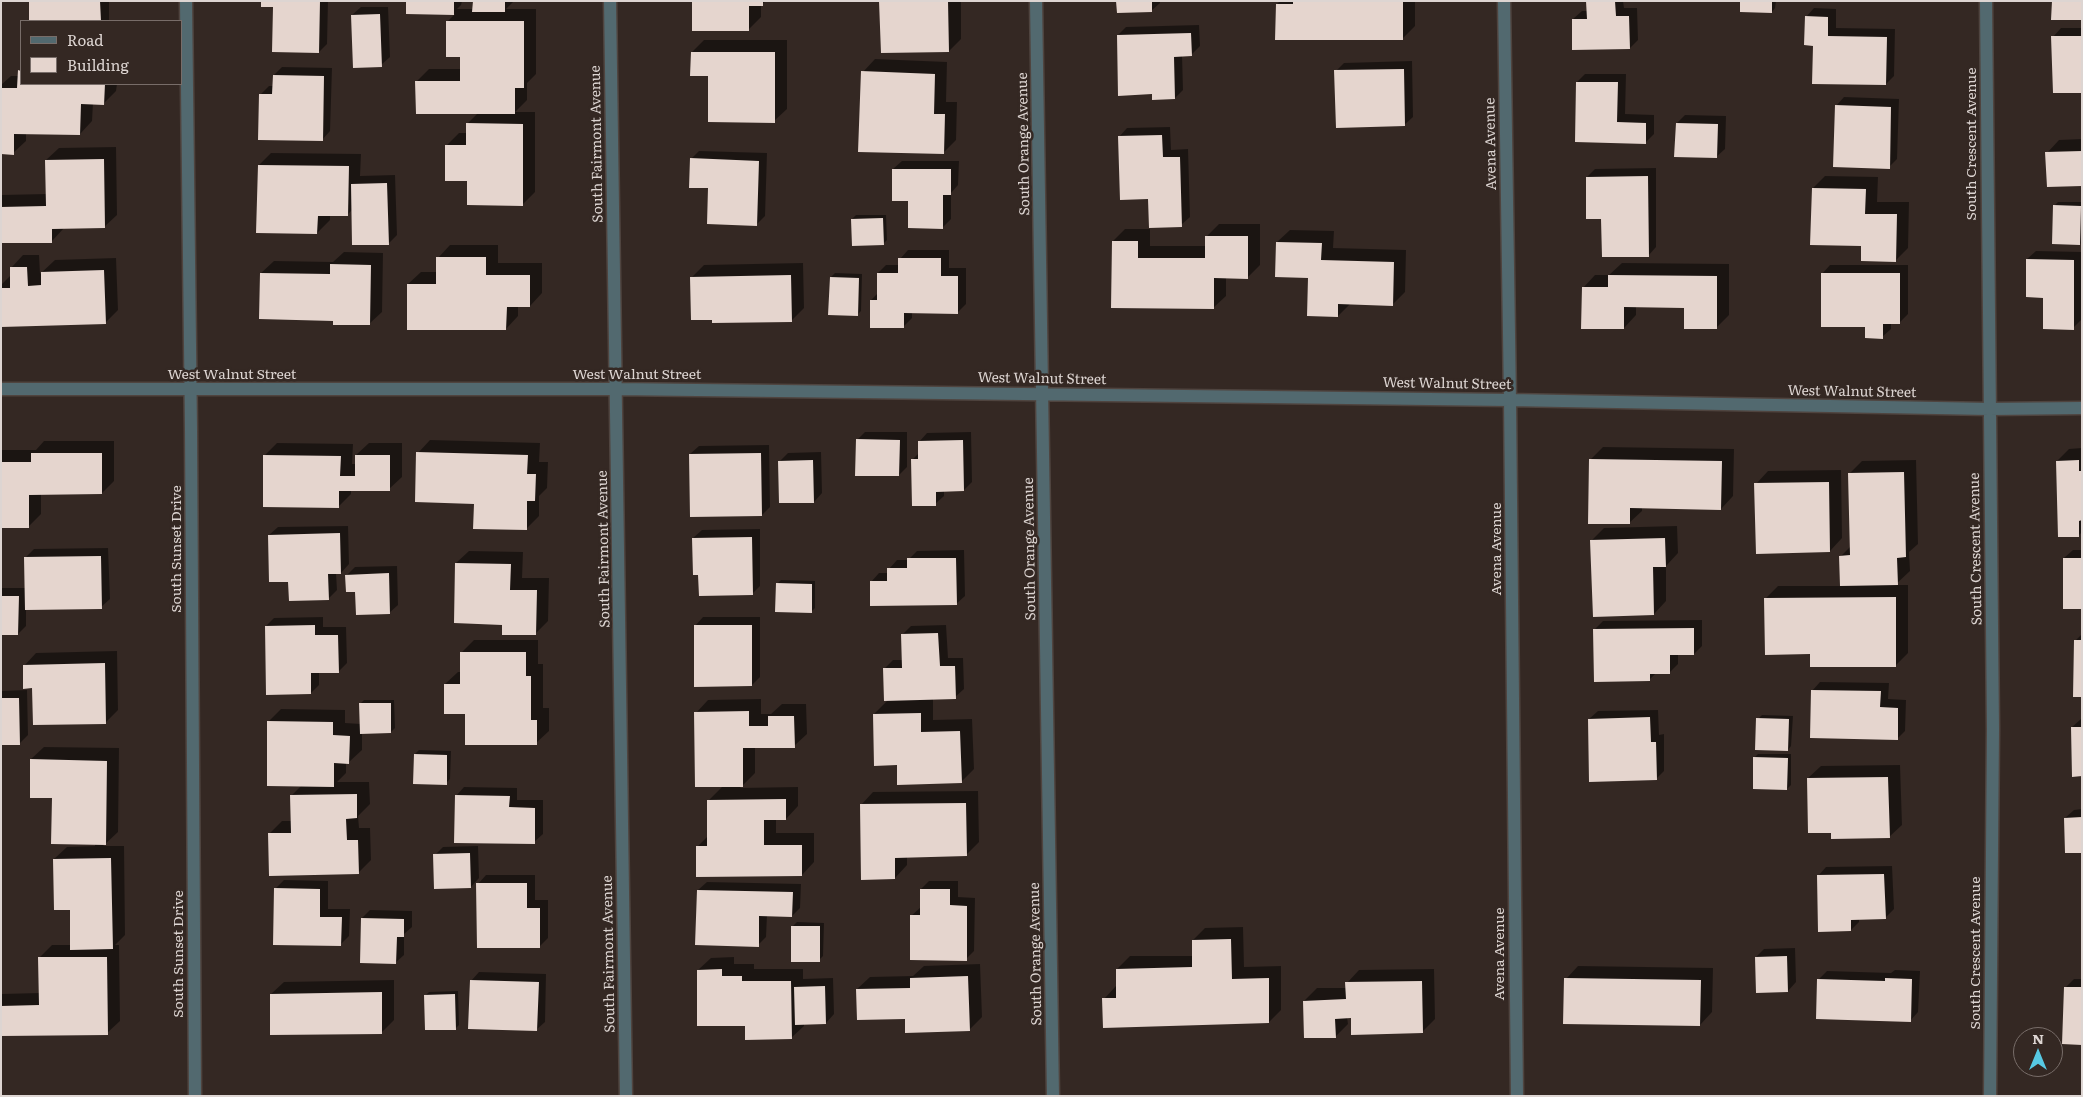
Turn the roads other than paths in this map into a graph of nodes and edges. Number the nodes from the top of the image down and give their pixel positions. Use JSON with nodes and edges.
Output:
{"nodes":[{"id":1,"x":186,"y":1,"type":"edge"},
{"id":2,"x":610,"y":1,"type":"edge"},
{"id":3,"x":1036,"y":1,"type":"edge"},
{"id":4,"x":1504,"y":1,"type":"edge"},
{"id":5,"x":1986,"y":1,"type":"edge"},
{"id":6,"x":1,"y":389,"type":"edge"},
{"id":7,"x":616,"y":389,"type":"junction"},
{"id":8,"x":190,"y":390,"type":"junction"},
{"id":9,"x":1043,"y":394,"type":"junction"},
{"id":10,"x":1510,"y":400,"type":"junction"},
{"id":11,"x":2082,"y":408,"type":"edge"},
{"id":12,"x":1988,"y":409,"type":"junction"},
{"id":13,"x":195,"y":1096,"type":"edge"},
{"id":14,"x":626,"y":1096,"type":"edge"},
{"id":15,"x":1053,"y":1096,"type":"edge"},
{"id":16,"x":1517,"y":1096,"type":"edge"},
{"id":17,"x":1990,"y":1096,"type":"edge"}],
"edges":[{"from":1,"to":8,"type":"street","name":"South Sunset Drive"},
{"from":2,"to":7,"type":"street","name":"South Fairmont Avenue"},
{"from":3,"to":9,"type":"street","name":"South Orange Avenue"},
{"from":4,"to":10,"type":"street","name":"Avena Avenue"},
{"from":5,"to":12,"type":"street","name":"South Crescent Avenue"},
{"from":6,"to":8,"type":"street","name":"West Walnut Street"},
{"from":7,"to":8,"type":"street","name":"West Walnut Street"},
{"from":7,"to":9,"type":"street","name":"West Walnut Street"},
{"from":7,"to":14,"type":"street","name":"South Fairmont Avenue"},
{"from":8,"to":13,"type":"street","name":"South Sunset Drive"},
{"from":9,"to":10,"type":"street","name":"West Walnut Street"},
{"from":9,"to":15,"type":"street","name":"South Orange Avenue"},
{"from":10,"to":12,"type":"street","name":"West Walnut Street"},
{"from":10,"to":16,"type":"street","name":"Avena Avenue"},
{"from":11,"to":12,"type":"street","name":"West Walnut Street"},
{"from":12,"to":17,"type":"street","name":"South Crescent Avenue"}]}
